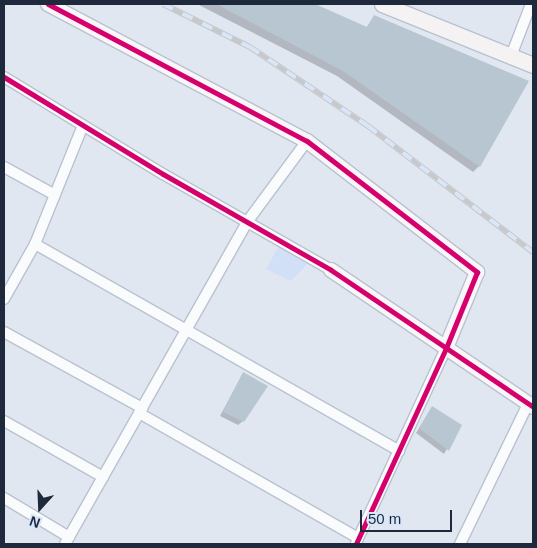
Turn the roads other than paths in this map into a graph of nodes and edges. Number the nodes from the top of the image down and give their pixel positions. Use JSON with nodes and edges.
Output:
{"nodes":[{"id":1,"x":48,"y":4,"type":"edge"},
{"id":2,"x":382,"y":4,"type":"edge"},
{"id":3,"x":530,"y":4,"type":"edge"},
{"id":4,"x":511,"y":56,"type":"junction"},
{"id":5,"x":533,"y":65,"type":"edge"},
{"id":6,"x":4,"y":77,"type":"edge"},
{"id":7,"x":83,"y":125,"type":"junction"},
{"id":8,"x":307,"y":141,"type":"junction"},
{"id":9,"x":4,"y":168,"type":"edge"},
{"id":10,"x":55,"y":195,"type":"junction"},
{"id":11,"x":247,"y":222,"type":"junction"},
{"id":12,"x":35,"y":244,"type":"junction"},
{"id":13,"x":331,"y":270,"type":"joint"},
{"id":14,"x":4,"y":300,"type":"edge"},
{"id":15,"x":186,"y":331,"type":"junction"},
{"id":16,"x":4,"y":332,"type":"edge"},
{"id":17,"x":446,"y":348,"type":"junction"},
{"id":18,"x":531,"y":406,"type":"edge"},
{"id":19,"x":141,"y":410,"type":"junction"},
{"id":20,"x":4,"y":421,"type":"edge"},
{"id":21,"x":399,"y":451,"type":"junction"},
{"id":22,"x":103,"y":477,"type":"junction"},
{"id":23,"x":4,"y":498,"type":"edge"},
{"id":24,"x":67,"y":541,"type":"edge"},
{"id":25,"x":357,"y":541,"type":"edge"},
{"id":26,"x":460,"y":544,"type":"edge"}],
"edges":[{"from":1,"to":8,"type":"street"},
{"from":2,"to":4,"type":"main road"},
{"from":3,"to":4,"type":"street"},
{"from":4,"to":5,"type":"main road"},
{"from":6,"to":7,"type":"street"},
{"from":7,"to":10,"type":"street"},
{"from":7,"to":11,"type":"street"},
{"from":8,"to":11,"type":"street"},
{"from":8,"to":17,"type":"street"},
{"from":9,"to":10,"type":"street"},
{"from":10,"to":12,"type":"street"},
{"from":11,"to":13,"type":"street"},
{"from":11,"to":15,"type":"street"},
{"from":12,"to":14,"type":"street"},
{"from":12,"to":15,"type":"street"},
{"from":13,"to":17,"type":"street"},
{"from":15,"to":19,"type":"street"},
{"from":15,"to":21,"type":"street"},
{"from":16,"to":19,"type":"street"},
{"from":17,"to":18,"type":"street"},
{"from":17,"to":21,"type":"street"},
{"from":18,"to":26,"type":"street"},
{"from":19,"to":22,"type":"street"},
{"from":19,"to":25,"type":"street"},
{"from":20,"to":22,"type":"street"},
{"from":21,"to":25,"type":"street"},
{"from":22,"to":24,"type":"street"},
{"from":23,"to":24,"type":"street"}]}
